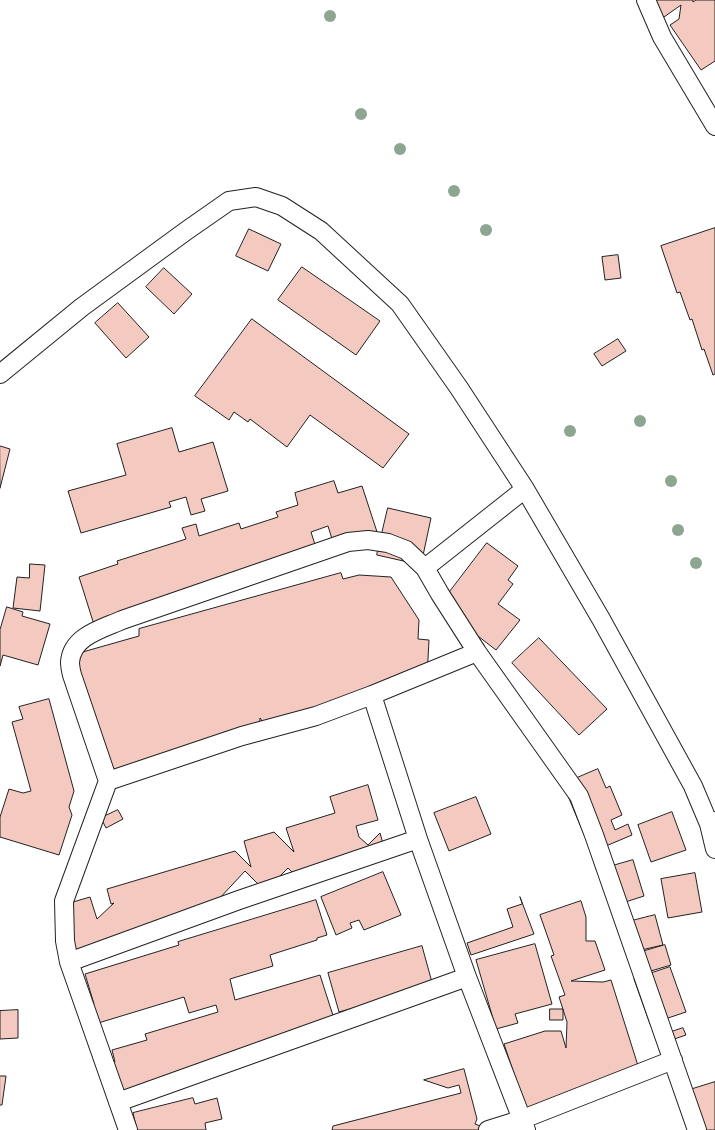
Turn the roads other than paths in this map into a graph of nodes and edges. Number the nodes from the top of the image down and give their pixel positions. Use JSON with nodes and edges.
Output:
{"nodes":[{"id":1,"x":646,"y":0,"type":"edge"},
{"id":2,"x":715,"y":126,"type":"edge"},
{"id":3,"x":0,"y":374,"type":"edge"},
{"id":4,"x":525,"y":489,"type":"junction"},
{"id":5,"x":425,"y":568,"type":"junction"},
{"id":6,"x":477,"y":652,"type":"junction"},
{"id":7,"x":372,"y":695,"type":"junction"},
{"id":8,"x":108,"y":781,"type":"junction"},
{"id":9,"x":712,"y":822,"type":"edge"},
{"id":10,"x":418,"y":839,"type":"junction"},
{"id":11,"x":715,"y":848,"type":"edge"},
{"id":12,"x":69,"y":962,"type":"junction"},
{"id":13,"x":467,"y":977,"type":"junction"},
{"id":14,"x":673,"y":1060,"type":"junction"},
{"id":15,"x":118,"y":1102,"type":"junction"},
{"id":16,"x":524,"y":1125,"type":"edge"},
{"id":17,"x":128,"y":1130,"type":"edge"},
{"id":18,"x":488,"y":1130,"type":"edge"},
{"id":19,"x":697,"y":1130,"type":"edge"}],
"edges":[{"from":1,"to":2,"type":"street"},
{"from":3,"to":4,"type":"street"},
{"from":4,"to":5,"type":"street"},
{"from":4,"to":9,"type":"street"},
{"from":5,"to":6,"type":"street"},
{"from":5,"to":8,"type":"street"},
{"from":6,"to":7,"type":"street"},
{"from":6,"to":14,"type":"street"},
{"from":7,"to":8,"type":"street"},
{"from":7,"to":10,"type":"street"},
{"from":8,"to":12,"type":"street"},
{"from":9,"to":11,"type":"street"},
{"from":10,"to":12,"type":"street"},
{"from":10,"to":13,"type":"street"},
{"from":12,"to":15,"type":"street"},
{"from":13,"to":15,"type":"street"},
{"from":13,"to":16,"type":"street"},
{"from":14,"to":16,"type":"street"},
{"from":14,"to":19,"type":"street"},
{"from":15,"to":17,"type":"street"},
{"from":16,"to":18,"type":"street"}]}
